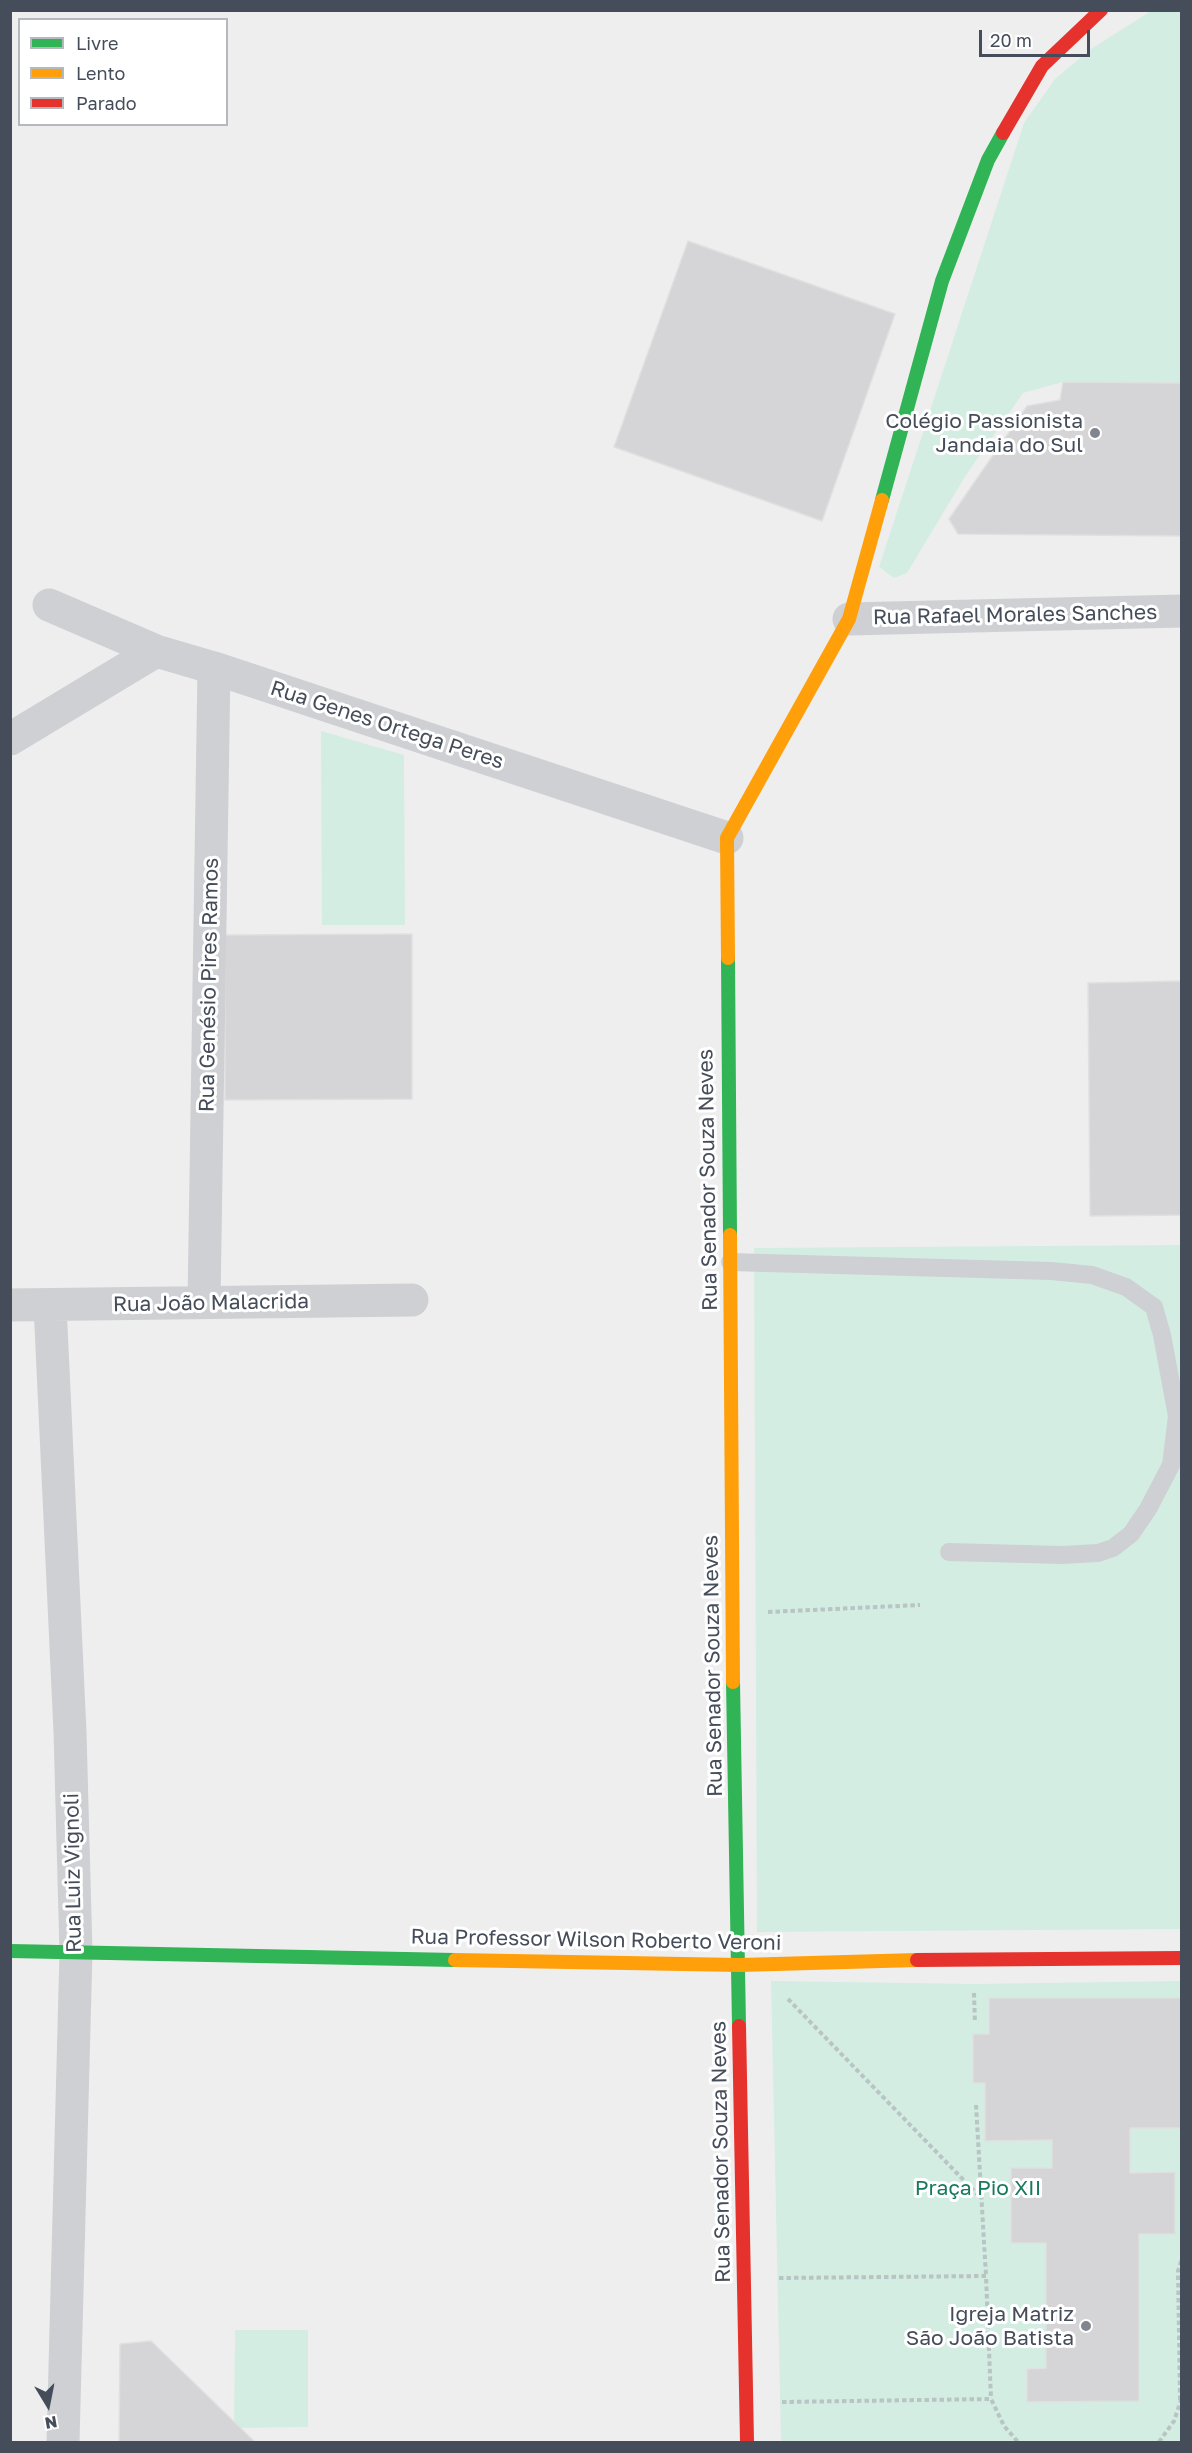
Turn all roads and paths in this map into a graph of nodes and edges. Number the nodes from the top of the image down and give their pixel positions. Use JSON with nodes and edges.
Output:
{"nodes":[{"id":1,"x":1101,"y":10,"type":"edge"},
{"id":2,"x":49,"y":606,"type":"dead end"},
{"id":3,"x":1182,"y":611,"type":"edge"},
{"id":4,"x":849,"y":619,"type":"junction"},
{"id":5,"x":156,"y":651,"type":"junction"},
{"id":6,"x":214,"y":668,"type":"junction"},
{"id":7,"x":10,"y":739,"type":"edge"},
{"id":8,"x":727,"y":838,"type":"junction"},
{"id":9,"x":730,"y":1262,"type":"junction"},
{"id":10,"x":412,"y":1300,"type":"dead end"},
{"id":11,"x":204,"y":1302,"type":"junction"},
{"id":12,"x":10,"y":1305,"type":"edge"},
{"id":13,"x":50,"y":1305,"type":"junction"},
{"id":14,"x":949,"y":1552,"type":"dead end"},
{"id":15,"x":920,"y":1605,"type":"dead end"},
{"id":16,"x":732,"y":1614,"type":"junction"},
{"id":17,"x":10,"y":1951,"type":"edge"},
{"id":18,"x":76,"y":1952,"type":"junction"},
{"id":19,"x":1182,"y":1958,"type":"edge"},
{"id":20,"x":740,"y":1965,"type":"junction"},
{"id":21,"x":787,"y":1998,"type":"dead end"},
{"id":22,"x":976,"y":2104,"type":"dead end"},
{"id":23,"x":981,"y":2198,"type":"junction"},
{"id":24,"x":1182,"y":2258,"type":"edge"},
{"id":25,"x":1180,"y":2271,"type":"edge"},
{"id":26,"x":987,"y":2276,"type":"junction"},
{"id":27,"x":778,"y":2289,"type":"dead end"},
{"id":28,"x":780,"y":2391,"type":"dead end"},
{"id":29,"x":991,"y":2399,"type":"junction"},
{"id":30,"x":1181,"y":2400,"type":"edge"},
{"id":31,"x":781,"y":2402,"type":"junction"},
{"id":32,"x":781,"y":2412,"type":"dead end"},
{"id":33,"x":63,"y":2442,"type":"edge"},
{"id":34,"x":747,"y":2442,"type":"edge"},
{"id":35,"x":1018,"y":2442,"type":"edge"},
{"id":36,"x":1161,"y":2442,"type":"edge"}],
"edges":[{"from":1,"to":4,"type":"street","name":"Rua Senador Souza Neves"},
{"from":2,"to":5,"type":"street","name":"Rua Genes Ortega Peres"},
{"from":3,"to":4,"type":"street","name":"Rua Rafael Morales Sanches"},
{"from":4,"to":8,"type":"street","name":"Rua Senador Souza Neves"},
{"from":5,"to":6,"type":"street","name":"Rua Genes Ortega Peres"},
{"from":5,"to":7,"type":"street"},
{"from":6,"to":8,"type":"street","name":"Rua Genes Ortega Peres"},
{"from":6,"to":11,"type":"street","name":"Rua Genésio Pires Ramos"},
{"from":8,"to":9,"type":"street","name":"Rua Senador Souza Neves"},
{"from":9,"to":14,"type":"lane"},
{"from":9,"to":16,"type":"street","name":"Rua Senador Souza Neves"},
{"from":10,"to":11,"type":"street","name":"Rua João Malacrida"},
{"from":11,"to":13,"type":"street","name":"Rua João Malacrida"},
{"from":12,"to":13,"type":"street","name":"Rua João Malacrida"},
{"from":13,"to":18,"type":"street","name":"Rua Luiz Vignoli"},
{"from":15,"to":16,"type":"path"},
{"from":16,"to":20,"type":"street","name":"Rua Senador Souza Neves"},
{"from":17,"to":18,"type":"street","name":"Rua Professor Wilson Roberto Veroni"},
{"from":18,"to":20,"type":"street","name":"Rua Professor Wilson Roberto Veroni"},
{"from":18,"to":33,"type":"street","name":"Rua Luiz Vignoli"},
{"from":19,"to":20,"type":"street","name":"Rua Professor Wilson Roberto Veroni"},
{"from":20,"to":34,"type":"street","name":"Rua Senador Souza Neves"},
{"from":21,"to":23,"type":"path"},
{"from":22,"to":23,"type":"path"},
{"from":23,"to":26,"type":"path"},
{"from":24,"to":25,"type":"path"},
{"from":25,"to":30,"type":"path"},
{"from":26,"to":27,"type":"path"},
{"from":26,"to":29,"type":"path"},
{"from":28,"to":31,"type":"path"},
{"from":29,"to":31,"type":"path"},
{"from":29,"to":35,"type":"path"},
{"from":30,"to":36,"type":"path"},
{"from":31,"to":32,"type":"path"}]}
